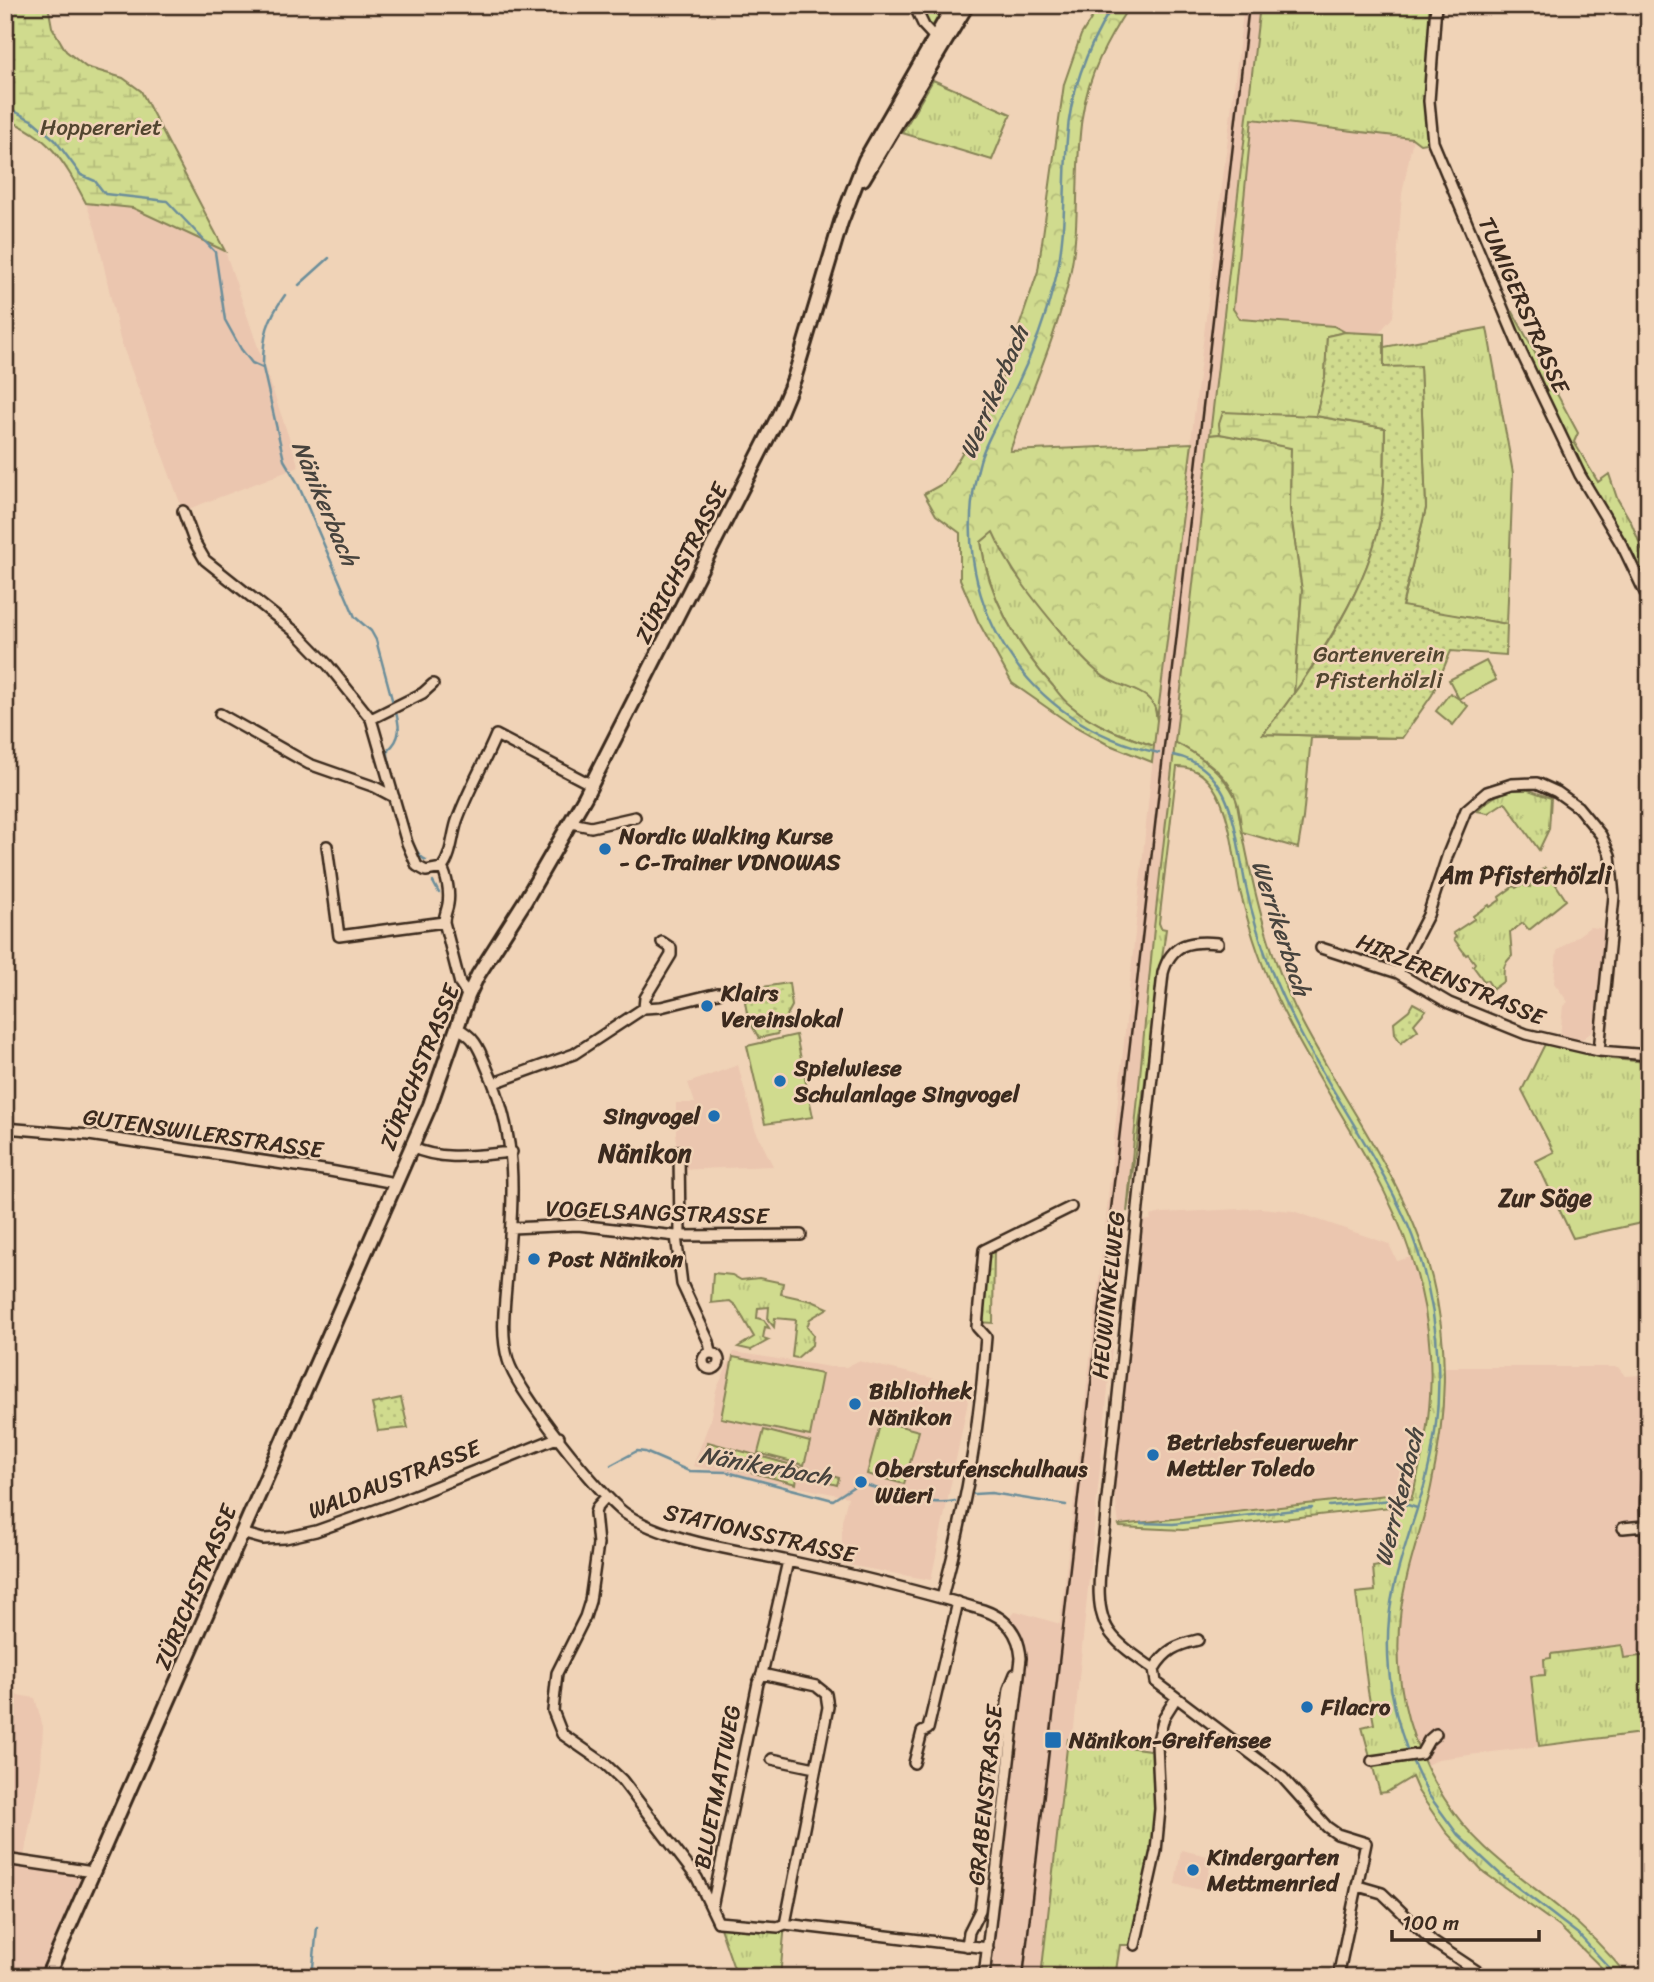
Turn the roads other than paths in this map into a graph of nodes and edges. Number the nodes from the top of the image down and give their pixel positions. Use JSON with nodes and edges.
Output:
{"nodes":[{"id":1,"x":914,"y":5,"type":"edge"},
{"id":2,"x":954,"y":5,"type":"edge"},
{"id":3,"x":967,"y":5,"type":"edge"},
{"id":4,"x":1436,"y":5,"type":"edge"},
{"id":5,"x":939,"y":42,"type":"junction"},
{"id":6,"x":183,"y":511,"type":"dead end"},
{"id":7,"x":1649,"y":601,"type":"edge"},
{"id":8,"x":433,"y":684,"type":"dead end"},
{"id":9,"x":220,"y":714,"type":"dead end"},
{"id":10,"x":371,"y":719,"type":"junction"},
{"id":11,"x":592,"y":785,"type":"junction"},
{"id":12,"x":394,"y":797,"type":"junction"},
{"id":13,"x":635,"y":817,"type":"dead end"},
{"id":14,"x":571,"y":823,"type":"junction"},
{"id":15,"x":327,"y":846,"type":"dead end"},
{"id":16,"x":442,"y":868,"type":"junction"},
{"id":17,"x":444,"y":922,"type":"junction"},
{"id":18,"x":662,"y":942,"type":"dead end"},
{"id":19,"x":1218,"y":943,"type":"dead end"},
{"id":20,"x":1321,"y":948,"type":"dead end"},
{"id":21,"x":1398,"y":973,"type":"junction"},
{"id":22,"x":718,"y":993,"type":"dead end"},
{"id":23,"x":468,"y":996,"type":"junction"},
{"id":24,"x":644,"y":1008,"type":"junction"},
{"id":25,"x":456,"y":1028,"type":"junction"},
{"id":26,"x":1599,"y":1051,"type":"junction"},
{"id":27,"x":1649,"y":1055,"type":"edge"},
{"id":28,"x":494,"y":1083,"type":"junction"},
{"id":29,"x":5,"y":1128,"type":"edge"},
{"id":30,"x":411,"y":1147,"type":"junction"},
{"id":31,"x":679,"y":1151,"type":"dead end"},
{"id":32,"x":512,"y":1152,"type":"junction"},
{"id":33,"x":395,"y":1183,"type":"junction"},
{"id":34,"x":1071,"y":1207,"type":"dead end"},
{"id":35,"x":511,"y":1228,"type":"junction"},
{"id":36,"x":801,"y":1235,"type":"dead end"},
{"id":37,"x":678,"y":1236,"type":"junction"},
{"id":38,"x":711,"y":1353,"type":"dead end"},
{"id":39,"x":559,"y":1437,"type":"junction"},
{"id":40,"x":1649,"y":1464,"type":"edge"},
{"id":41,"x":606,"y":1497,"type":"junction"},
{"id":42,"x":1644,"y":1526,"type":"junction"},
{"id":43,"x":1623,"y":1528,"type":"dead end"},
{"id":44,"x":241,"y":1533,"type":"junction"},
{"id":45,"x":1649,"y":1556,"type":"edge"},
{"id":46,"x":789,"y":1560,"type":"junction"},
{"id":47,"x":942,"y":1598,"type":"junction"},
{"id":48,"x":958,"y":1602,"type":"junction"},
{"id":49,"x":1006,"y":1622,"type":"joint"},
{"id":50,"x":1198,"y":1640,"type":"dead end"},
{"id":51,"x":1154,"y":1669,"type":"junction"},
{"id":52,"x":1019,"y":1672,"type":"junction"},
{"id":53,"x":762,"y":1674,"type":"junction"},
{"id":54,"x":1176,"y":1698,"type":"junction"},
{"id":55,"x":1436,"y":1734,"type":"dead end"},
{"id":56,"x":772,"y":1759,"type":"dead end"},
{"id":57,"x":1373,"y":1761,"type":"dead end"},
{"id":58,"x":915,"y":1763,"type":"dead end"},
{"id":59,"x":815,"y":1768,"type":"junction"},
{"id":60,"x":5,"y":1859,"type":"edge"},
{"id":61,"x":93,"y":1872,"type":"junction"},
{"id":62,"x":1358,"y":1886,"type":"junction"},
{"id":63,"x":712,"y":1907,"type":"junction"},
{"id":64,"x":785,"y":1924,"type":"junction"},
{"id":65,"x":1135,"y":1945,"type":"dead end"},
{"id":66,"x":967,"y":1946,"type":"junction"},
{"id":67,"x":988,"y":1948,"type":"junction"},
{"id":68,"x":47,"y":1977,"type":"edge"},
{"id":69,"x":984,"y":1977,"type":"edge"},
{"id":70,"x":1338,"y":1977,"type":"edge"},
{"id":71,"x":1486,"y":1977,"type":"edge"}],
"edges":[{"from":1,"to":5,"type":"street"},
{"from":2,"to":5,"type":"main road","name":"ZÜRICHSTRASSE"},
{"from":3,"to":5,"type":"main road","name":"ZÜRICHSTRASSE"},
{"from":4,"to":7,"type":"street","name":"TUMIGERSTRASSE"},
{"from":5,"to":11,"type":"main road","name":"ZÜRICHSTRASSE"},
{"from":6,"to":10,"type":"street"},
{"from":8,"to":10,"type":"street"},
{"from":9,"to":12,"type":"street"},
{"from":10,"to":12,"type":"street"},
{"from":11,"to":14,"type":"main road","name":"ZÜRICHSTRASSE"},
{"from":11,"to":16,"type":"street"},
{"from":12,"to":16,"type":"street"},
{"from":13,"to":14,"type":"street"},
{"from":14,"to":23,"type":"main road","name":"ZÜRICHSTRASSE"},
{"from":15,"to":17,"type":"street"},
{"from":16,"to":17,"type":"street"},
{"from":17,"to":23,"type":"street"},
{"from":18,"to":24,"type":"street"},
{"from":19,"to":51,"type":"street","name":"HEUWINKELWEG"},
{"from":20,"to":21,"type":"street","name":"HIRZERENSTRASSE"},
{"from":21,"to":26,"type":"street","name":"HIRZERENSTRASSE"},
{"from":21,"to":26,"type":"street"},
{"from":22,"to":24,"type":"street"},
{"from":23,"to":25,"type":"main road","name":"ZÜRICHSTRASSE"},
{"from":24,"to":28,"type":"street"},
{"from":25,"to":28,"type":"street","name":"STATIONSSTRASSE"},
{"from":25,"to":30,"type":"main road","name":"ZÜRICHSTRASSE"},
{"from":26,"to":27,"type":"street","name":"HIRZERENSTRASSE"},
{"from":28,"to":32,"type":"street","name":"STATIONSSTRASSE"},
{"from":29,"to":33,"type":"street","name":"GUTENSWILERSTRASSE"},
{"from":30,"to":32,"type":"street"},
{"from":30,"to":33,"type":"main road","name":"ZÜRICHSTRASSE"},
{"from":31,"to":37,"type":"street"},
{"from":32,"to":35,"type":"street","name":"STATIONSSTRASSE"},
{"from":33,"to":44,"type":"main road","name":"ZÜRICHSTRASSE"},
{"from":34,"to":47,"type":"street"},
{"from":35,"to":37,"type":"street","name":"VOGELSANGSTRASSE"},
{"from":35,"to":39,"type":"street","name":"STATIONSSTRASSE"},
{"from":36,"to":37,"type":"street","name":"VOGELSANGSTRASSE"},
{"from":37,"to":38,"type":"street"},
{"from":39,"to":41,"type":"street","name":"STATIONSSTRASSE"},
{"from":39,"to":44,"type":"street","name":"WALDAUSTRASSE"},
{"from":40,"to":42,"type":"street"},
{"from":41,"to":46,"type":"street","name":"STATIONSSTRASSE"},
{"from":41,"to":63,"type":"street"},
{"from":42,"to":43,"type":"street"},
{"from":42,"to":45,"type":"street"},
{"from":44,"to":61,"type":"main road","name":"ZÜRICHSTRASSE"},
{"from":46,"to":47,"type":"street","name":"STATIONSSTRASSE"},
{"from":46,"to":53,"type":"street","name":"BLUETMATTWEG"},
{"from":47,"to":48,"type":"street","name":"STATIONSSTRASSE"},
{"from":48,"to":49,"type":"street","name":"STATIONSSTRASSE"},
{"from":48,"to":58,"type":"street"},
{"from":49,"to":52,"type":"street","name":"GRABENSTRASSE"},
{"from":50,"to":51,"type":"street"},
{"from":51,"to":54,"type":"street"},
{"from":52,"to":66,"type":"street"},
{"from":52,"to":67,"type":"street","name":"GRABENSTRASSE"},
{"from":53,"to":59,"type":"street"},
{"from":53,"to":63,"type":"street","name":"BLUETMATTWEG"},
{"from":54,"to":62,"type":"street"},
{"from":54,"to":65,"type":"street"},
{"from":55,"to":57,"type":"street"},
{"from":56,"to":59,"type":"street"},
{"from":59,"to":64,"type":"street"},
{"from":60,"to":61,"type":"street"},
{"from":61,"to":68,"type":"main road","name":"ZÜRICHSTRASSE"},
{"from":62,"to":70,"type":"street"},
{"from":62,"to":71,"type":"street"},
{"from":63,"to":64,"type":"street"},
{"from":64,"to":66,"type":"street"},
{"from":66,"to":67,"type":"street"},
{"from":67,"to":69,"type":"street","name":"GRABENSTRASSE"}]}
